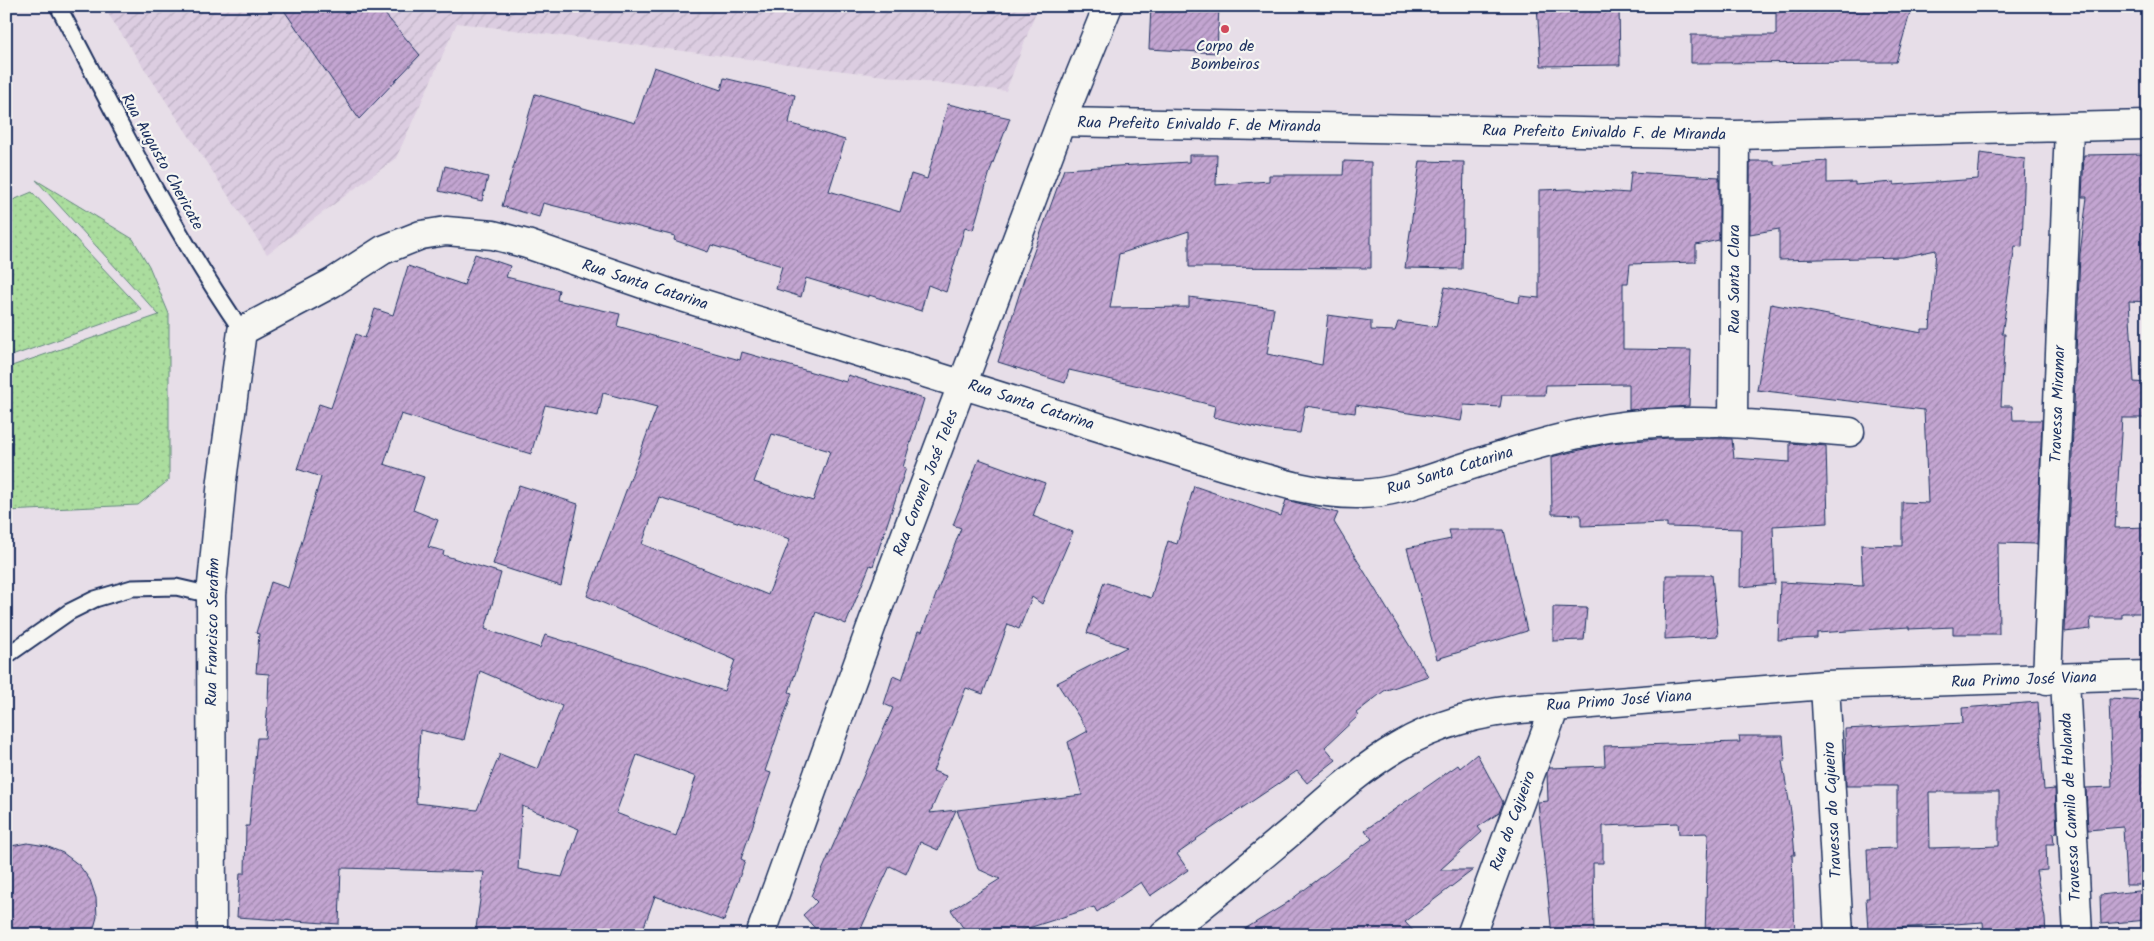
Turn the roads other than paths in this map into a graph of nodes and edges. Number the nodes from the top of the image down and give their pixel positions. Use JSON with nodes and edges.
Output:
{"nodes":[{"id":1,"x":58,"y":6,"type":"edge"},
{"id":2,"x":1108,"y":6,"type":"edge"},
{"id":3,"x":1060,"y":122,"type":"junction"},
{"id":4,"x":2148,"y":125,"type":"edge"},
{"id":5,"x":2069,"y":128,"type":"junction"},
{"id":6,"x":1735,"y":135,"type":"junction"},
{"id":7,"x":242,"y":331,"type":"junction"},
{"id":8,"x":963,"y":384,"type":"junction"},
{"id":9,"x":1733,"y":423,"type":"junction"},
{"id":10,"x":1850,"y":432,"type":"dead end"},
{"id":11,"x":211,"y":595,"type":"junction"},
{"id":12,"x":6,"y":656,"type":"edge"},
{"id":13,"x":2148,"y":675,"type":"edge"},
{"id":14,"x":2056,"y":679,"type":"junction"},
{"id":15,"x":1825,"y":685,"type":"junction"},
{"id":16,"x":1555,"y":707,"type":"junction"},
{"id":17,"x":212,"y":935,"type":"edge"},
{"id":18,"x":760,"y":935,"type":"edge"},
{"id":19,"x":1164,"y":935,"type":"edge"},
{"id":20,"x":1471,"y":935,"type":"edge"},
{"id":21,"x":1839,"y":935,"type":"edge"},
{"id":22,"x":2078,"y":935,"type":"edge"}],
"edges":[{"from":1,"to":7,"type":"lane","name":"Rua Augusto Chericate"},
{"from":2,"to":3,"type":"street","name":"Rua Coronel José Teles"},
{"from":3,"to":6,"type":"street","name":"Rua Prefeito Enivaldo F. de Miranda"},
{"from":3,"to":8,"type":"street","name":"Rua Coronel José Teles"},
{"from":4,"to":5,"type":"street","name":"Rua Prefeito Enivaldo F. de Miranda"},
{"from":5,"to":6,"type":"street","name":"Rua Prefeito Enivaldo F. de Miranda"},
{"from":5,"to":14,"type":"street","name":"Travessa Miramar"},
{"from":6,"to":9,"type":"street","name":"Rua Santa Clara"},
{"from":7,"to":8,"type":"street","name":"Rua Santa Catarina"},
{"from":7,"to":11,"type":"street","name":"Rua Francisco Serafim"},
{"from":8,"to":9,"type":"street","name":"Rua Santa Catarina"},
{"from":8,"to":18,"type":"street","name":"Rua Coronel José Teles"},
{"from":9,"to":10,"type":"street","name":"Rua Santa Catarina"},
{"from":11,"to":12,"type":"lane"},
{"from":11,"to":17,"type":"street","name":"Rua Francisco Serafim"},
{"from":13,"to":14,"type":"street","name":"Rua Primo José Viana"},
{"from":14,"to":15,"type":"street","name":"Rua Primo José Viana"},
{"from":14,"to":22,"type":"street","name":"Travessa Camilo de Holanda"},
{"from":15,"to":16,"type":"street","name":"Rua Primo José Viana"},
{"from":15,"to":21,"type":"street","name":"Travessa do Cajueiro"},
{"from":16,"to":19,"type":"street","name":"Rua Primo José Viana"},
{"from":16,"to":20,"type":"street","name":"Rua do Cajueiro"}]}
